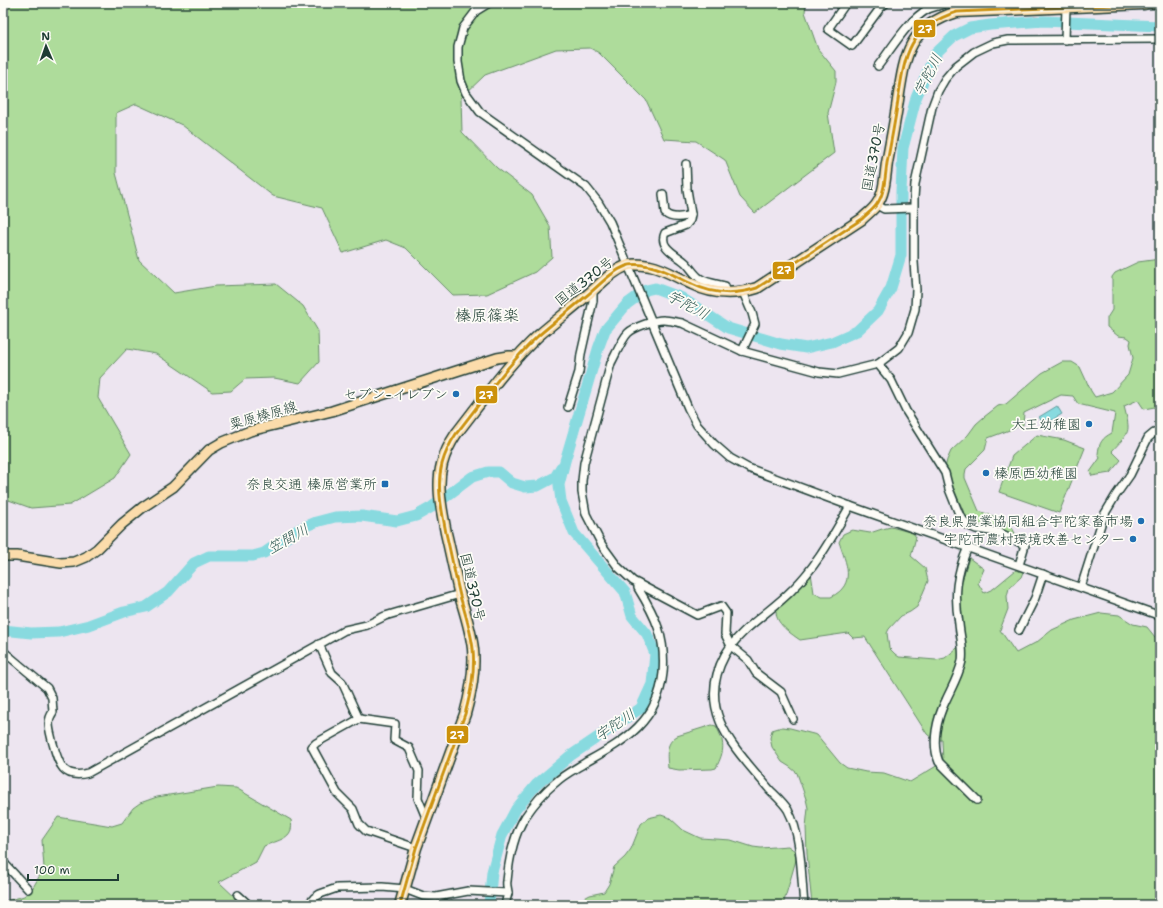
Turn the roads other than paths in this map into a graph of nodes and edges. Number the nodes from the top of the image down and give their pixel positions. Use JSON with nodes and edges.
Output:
{"nodes":[{"id":1,"x":473,"y":3,"type":"edge"},
{"id":2,"x":489,"y":3,"type":"edge"},
{"id":3,"x":846,"y":3,"type":"edge"},
{"id":4,"x":946,"y":3,"type":"edge"},
{"id":5,"x":1115,"y":3,"type":"edge"},
{"id":6,"x":1160,"y":3,"type":"edge"},
{"id":7,"x":881,"y":4,"type":"edge"},
{"id":8,"x":1144,"y":4,"type":"edge"},
{"id":9,"x":926,"y":6,"type":"edge"},
{"id":10,"x":1007,"y":6,"type":"edge"},
{"id":11,"x":1103,"y":6,"type":"junction"},
{"id":12,"x":1066,"y":9,"type":"junction"},
{"id":13,"x":476,"y":11,"type":"junction"},
{"id":14,"x":1065,"y":39,"type":"junction"},
{"id":15,"x":1160,"y":39,"type":"edge"},
{"id":16,"x":878,"y":66,"type":"dead end"},
{"id":17,"x":686,"y":164,"type":"dead end"},
{"id":18,"x":663,"y":194,"type":"dead end"},
{"id":19,"x":881,"y":207,"type":"junction"},
{"id":20,"x":912,"y":208,"type":"junction"},
{"id":21,"x":691,"y":214,"type":"junction"},
{"id":22,"x":628,"y":266,"type":"junction"},
{"id":23,"x":593,"y":291,"type":"junction"},
{"id":24,"x":743,"y":292,"type":"junction"},
{"id":25,"x":726,"y":293,"type":"junction"},
{"id":26,"x":651,"y":321,"type":"junction"},
{"id":27,"x":743,"y":349,"type":"junction"},
{"id":28,"x":519,"y":356,"type":"junction"},
{"id":29,"x":878,"y":364,"type":"junction"},
{"id":30,"x":568,"y":407,"type":"dead end"},
{"id":31,"x":1160,"y":431,"type":"edge"},
{"id":32,"x":850,"y":506,"type":"junction"},
{"id":33,"x":968,"y":547,"type":"junction"},
{"id":34,"x":3,"y":556,"type":"edge"},
{"id":35,"x":1019,"y":565,"type":"junction"},
{"id":36,"x":1043,"y":574,"type":"junction"},
{"id":37,"x":638,"y":584,"type":"junction"},
{"id":38,"x":1081,"y":587,"type":"junction"},
{"id":39,"x":460,"y":594,"type":"junction"},
{"id":40,"x":1160,"y":617,"type":"edge"},
{"id":41,"x":1019,"y":630,"type":"dead end"},
{"id":42,"x":319,"y":644,"type":"junction"},
{"id":43,"x":731,"y":646,"type":"junction"},
{"id":44,"x":3,"y":651,"type":"edge"},
{"id":45,"x":359,"y":719,"type":"junction"},
{"id":46,"x":793,"y":719,"type":"dead end"},
{"id":47,"x":977,"y":800,"type":"dead end"},
{"id":48,"x":427,"y":820,"type":"junction"},
{"id":49,"x":416,"y":848,"type":"junction"},
{"id":50,"x":3,"y":862,"type":"edge"},
{"id":51,"x":28,"y":889,"type":"dead end"},
{"id":52,"x":405,"y":889,"type":"junction"},
{"id":53,"x":507,"y":893,"type":"junction"},
{"id":54,"x":238,"y":895,"type":"dead end"},
{"id":55,"x":249,"y":905,"type":"edge"},
{"id":56,"x":308,"y":905,"type":"edge"},
{"id":57,"x":400,"y":905,"type":"edge"},
{"id":58,"x":505,"y":905,"type":"edge"},
{"id":59,"x":804,"y":905,"type":"edge"}],
"edges":[{"from":1,"to":13,"type":"street"},
{"from":2,"to":13,"type":"street"},
{"from":3,"to":7,"type":"street"},
{"from":4,"to":9,"type":"street"},
{"from":5,"to":11,"type":"highway"},
{"from":6,"to":8,"type":"main road"},
{"from":8,"to":11,"type":"highway","name":"国道370号"},
{"from":9,"to":16,"type":"street"},
{"from":10,"to":12,"type":"highway","name":"国道370号"},
{"from":10,"to":19,"type":"highway","name":"国道370号"},
{"from":11,"to":12,"type":"highway","name":"国道370号"},
{"from":12,"to":14,"type":"street"},
{"from":13,"to":22,"type":"street"},
{"from":14,"to":15,"type":"street"},
{"from":14,"to":20,"type":"street"},
{"from":17,"to":21,"type":"street"},
{"from":18,"to":21,"type":"street"},
{"from":19,"to":20,"type":"street"},
{"from":19,"to":24,"type":"highway","name":"国道370号"},
{"from":20,"to":29,"type":"street"},
{"from":21,"to":25,"type":"street"},
{"from":22,"to":23,"type":"highway","name":"国道370号"},
{"from":22,"to":25,"type":"highway","name":"国道370号"},
{"from":22,"to":26,"type":"street"},
{"from":23,"to":28,"type":"highway","name":"国道370号"},
{"from":23,"to":30,"type":"street"},
{"from":24,"to":25,"type":"highway","name":"国道370号"},
{"from":24,"to":27,"type":"street"},
{"from":26,"to":27,"type":"street"},
{"from":26,"to":32,"type":"street"},
{"from":26,"to":37,"type":"street"},
{"from":27,"to":29,"type":"street"},
{"from":28,"to":34,"type":"main road","name":"粟原榛原線"},
{"from":28,"to":39,"type":"highway","name":"国道370号"},
{"from":29,"to":35,"type":"street"},
{"from":31,"to":38,"type":"street"},
{"from":32,"to":33,"type":"street"},
{"from":32,"to":43,"type":"street"},
{"from":33,"to":35,"type":"street"},
{"from":33,"to":47,"type":"street"},
{"from":35,"to":36,"type":"street"},
{"from":36,"to":38,"type":"street"},
{"from":36,"to":41,"type":"street"},
{"from":37,"to":43,"type":"street"},
{"from":37,"to":53,"type":"street"},
{"from":38,"to":40,"type":"street"},
{"from":39,"to":42,"type":"street"},
{"from":39,"to":48,"type":"highway","name":"国道370号"},
{"from":42,"to":44,"type":"street"},
{"from":42,"to":45,"type":"street"},
{"from":43,"to":46,"type":"street"},
{"from":43,"to":59,"type":"street"},
{"from":45,"to":48,"type":"street"},
{"from":45,"to":49,"type":"street"},
{"from":48,"to":49,"type":"highway","name":"国道370号"},
{"from":49,"to":52,"type":"highway","name":"国道370号"},
{"from":50,"to":51,"type":"street"},
{"from":52,"to":53,"type":"street"},
{"from":52,"to":56,"type":"street"},
{"from":52,"to":57,"type":"highway","name":"国道370号"},
{"from":53,"to":58,"type":"street"},
{"from":54,"to":55,"type":"street"}]}
